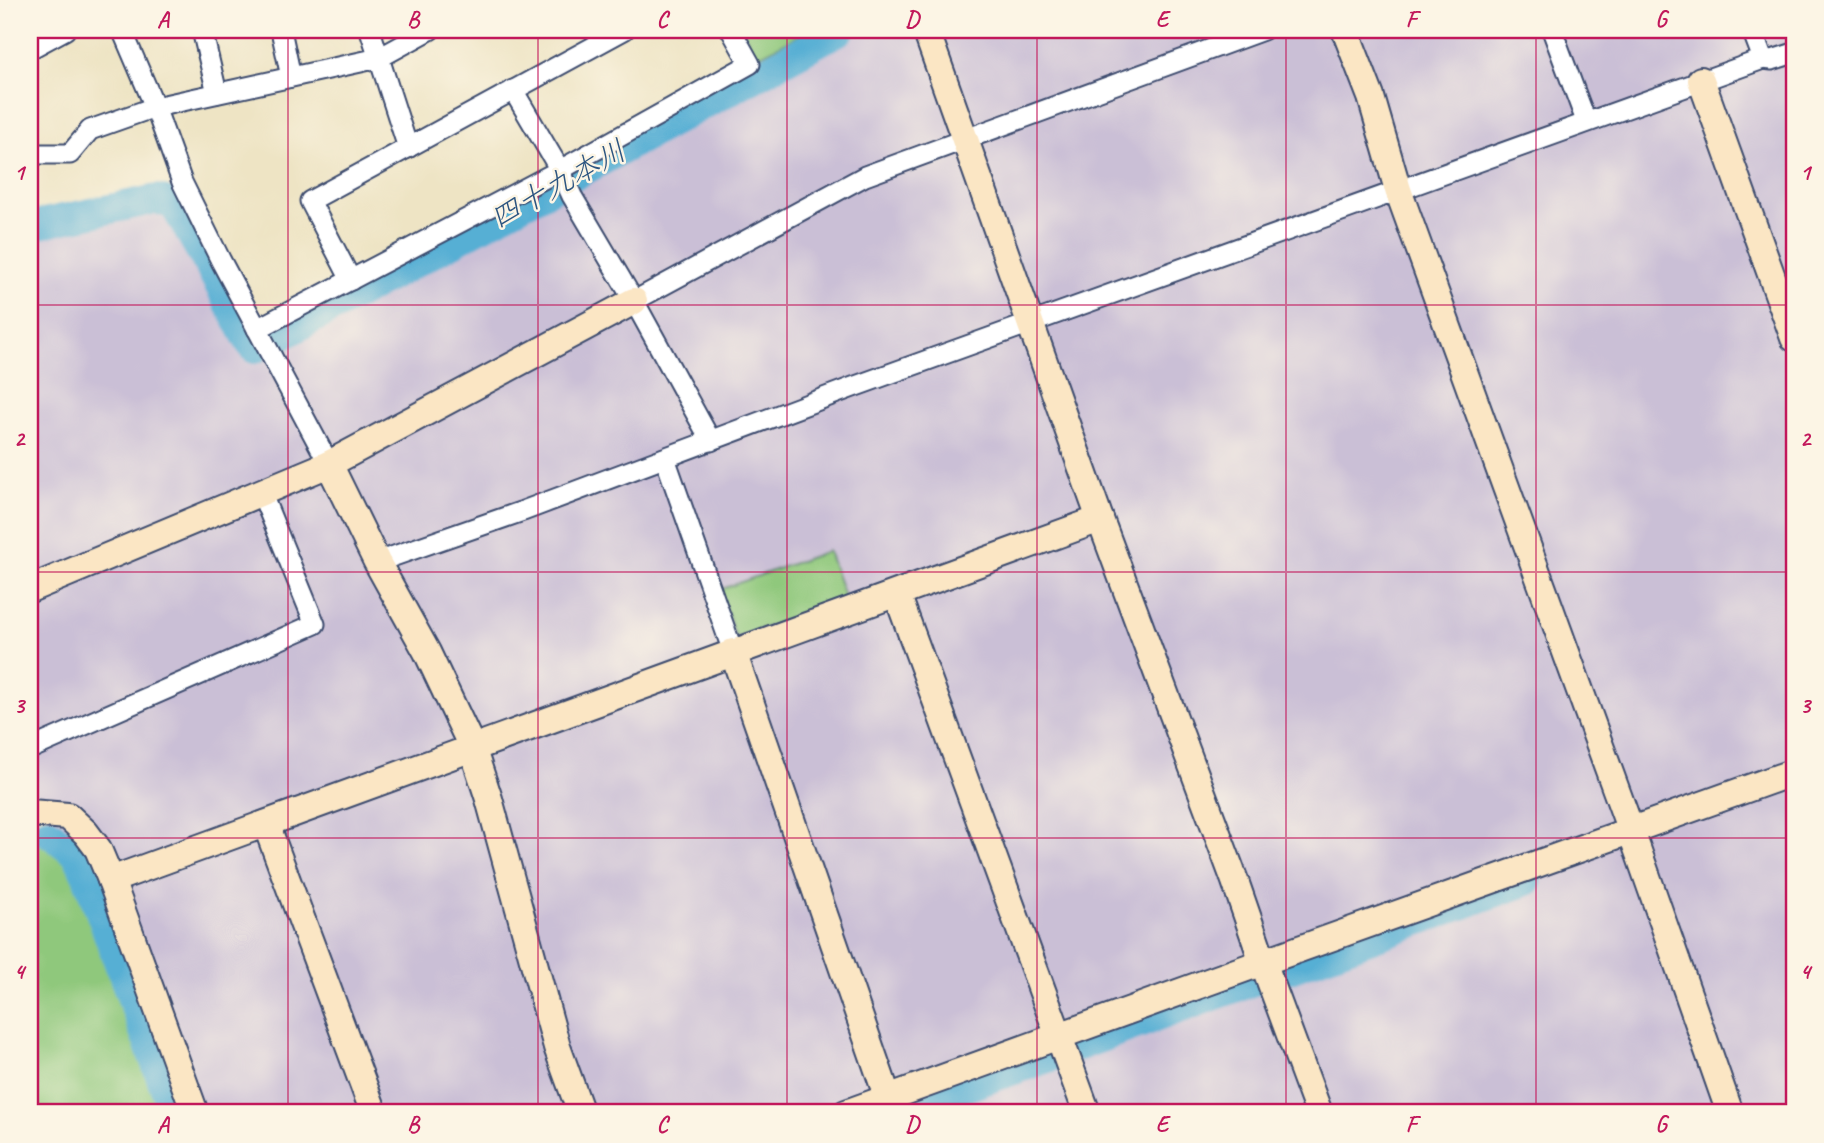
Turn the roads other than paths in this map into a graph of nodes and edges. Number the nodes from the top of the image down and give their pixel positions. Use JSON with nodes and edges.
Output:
{"nodes":[{"id":1,"x":65,"y":30,"type":"edge"},
{"id":2,"x":202,"y":30,"type":"edge"},
{"id":3,"x":281,"y":30,"type":"edge"},
{"id":4,"x":370,"y":30,"type":"edge"},
{"id":5,"x":430,"y":30,"type":"edge"},
{"id":6,"x":624,"y":30,"type":"edge"},
{"id":7,"x":731,"y":30,"type":"edge"},
{"id":8,"x":926,"y":30,"type":"edge"},
{"id":9,"x":1263,"y":30,"type":"edge"},
{"id":10,"x":1345,"y":30,"type":"edge"},
{"id":11,"x":1552,"y":30,"type":"edge"},
{"id":12,"x":1752,"y":30,"type":"edge"},
{"id":13,"x":127,"y":31,"type":"edge"},
{"id":14,"x":30,"y":49,"type":"edge"},
{"id":15,"x":1794,"y":53,"type":"edge"},
{"id":16,"x":379,"y":58,"type":"junction"},
{"id":17,"x":1763,"y":59,"type":"junction"},
{"id":18,"x":291,"y":77,"type":"junction"},
{"id":19,"x":1701,"y":80,"type":"junction"},
{"id":20,"x":513,"y":90,"type":"junction"},
{"id":21,"x":217,"y":93,"type":"junction"},
{"id":22,"x":155,"y":107,"type":"junction"},
{"id":23,"x":1586,"y":121,"type":"junction"},
{"id":24,"x":965,"y":139,"type":"junction"},
{"id":25,"x":408,"y":148,"type":"junction"},
{"id":26,"x":30,"y":154,"type":"edge"},
{"id":27,"x":560,"y":170,"type":"junction"},
{"id":28,"x":1398,"y":190,"type":"junction"},
{"id":29,"x":351,"y":280,"type":"junction"},
{"id":30,"x":634,"y":301,"type":"junction"},
{"id":31,"x":1032,"y":323,"type":"junction"},
{"id":32,"x":257,"y":329,"type":"junction"},
{"id":33,"x":1794,"y":338,"type":"edge"},
{"id":34,"x":710,"y":441,"type":"junction"},
{"id":35,"x":665,"y":458,"type":"junction"},
{"id":36,"x":328,"y":464,"type":"junction"},
{"id":37,"x":261,"y":492,"type":"junction"},
{"id":38,"x":1100,"y":519,"type":"junction"},
{"id":39,"x":377,"y":562,"type":"junction"},
{"id":40,"x":30,"y":589,"type":"edge"},
{"id":41,"x":897,"y":594,"type":"junction"},
{"id":42,"x":733,"y":652,"type":"junction"},
{"id":43,"x":472,"y":747,"type":"junction"},
{"id":44,"x":30,"y":749,"type":"edge"},
{"id":45,"x":1794,"y":772,"type":"edge"},
{"id":46,"x":30,"y":813,"type":"edge"},
{"id":47,"x":266,"y":824,"type":"junction"},
{"id":48,"x":1631,"y":831,"type":"junction"},
{"id":49,"x":111,"y":880,"type":"junction"},
{"id":50,"x":1263,"y":962,"type":"junction"},
{"id":51,"x":1060,"y":1036,"type":"junction"},
{"id":52,"x":890,"y":1106,"type":"edge"},
{"id":53,"x":195,"y":1113,"type":"edge"},
{"id":54,"x":374,"y":1113,"type":"edge"},
{"id":55,"x":581,"y":1113,"type":"edge"},
{"id":56,"x":846,"y":1113,"type":"edge"},
{"id":57,"x":1087,"y":1113,"type":"edge"},
{"id":58,"x":1319,"y":1113,"type":"edge"},
{"id":59,"x":1730,"y":1113,"type":"edge"}],
"edges":[{"from":1,"to":14,"type":"street"},
{"from":2,"to":21,"type":"street"},
{"from":3,"to":18,"type":"street"},
{"from":4,"to":16,"type":"street"},
{"from":5,"to":16,"type":"street"},
{"from":6,"to":20,"type":"street"},
{"from":7,"to":27,"type":"street"},
{"from":8,"to":24,"type":"street"},
{"from":9,"to":24,"type":"street"},
{"from":10,"to":28,"type":"street"},
{"from":11,"to":23,"type":"street"},
{"from":12,"to":17,"type":"street"},
{"from":13,"to":22,"type":"street"},
{"from":15,"to":17,"type":"street"},
{"from":16,"to":18,"type":"street"},
{"from":16,"to":25,"type":"street"},
{"from":17,"to":19,"type":"street"},
{"from":18,"to":21,"type":"street"},
{"from":19,"to":23,"type":"street"},
{"from":19,"to":33,"type":"street"},
{"from":20,"to":25,"type":"street"},
{"from":20,"to":27,"type":"street"},
{"from":21,"to":22,"type":"street"},
{"from":22,"to":26,"type":"street"},
{"from":22,"to":32,"type":"street"},
{"from":23,"to":28,"type":"street"},
{"from":24,"to":30,"type":"street"},
{"from":24,"to":31,"type":"street"},
{"from":25,"to":29,"type":"street"},
{"from":27,"to":29,"type":"street"},
{"from":27,"to":30,"type":"street"},
{"from":28,"to":31,"type":"street"},
{"from":28,"to":48,"type":"street"},
{"from":29,"to":32,"type":"street"},
{"from":30,"to":34,"type":"street"},
{"from":30,"to":36,"type":"street"},
{"from":31,"to":34,"type":"street"},
{"from":31,"to":38,"type":"street"},
{"from":32,"to":36,"type":"street"},
{"from":34,"to":35,"type":"street"},
{"from":35,"to":39,"type":"street"},
{"from":35,"to":42,"type":"street"},
{"from":36,"to":37,"type":"street"},
{"from":36,"to":39,"type":"street"},
{"from":37,"to":40,"type":"street"},
{"from":37,"to":44,"type":"street"},
{"from":38,"to":41,"type":"street"},
{"from":38,"to":50,"type":"street"},
{"from":39,"to":43,"type":"street"},
{"from":41,"to":42,"type":"street"},
{"from":41,"to":51,"type":"street"},
{"from":42,"to":43,"type":"street"},
{"from":42,"to":52,"type":"street"},
{"from":43,"to":47,"type":"street"},
{"from":43,"to":55,"type":"street"},
{"from":45,"to":48,"type":"street"},
{"from":46,"to":49,"type":"street"},
{"from":47,"to":49,"type":"street"},
{"from":47,"to":54,"type":"street"},
{"from":48,"to":50,"type":"street"},
{"from":48,"to":59,"type":"street"},
{"from":49,"to":53,"type":"street"},
{"from":50,"to":51,"type":"street"},
{"from":50,"to":58,"type":"street"},
{"from":51,"to":52,"type":"street"},
{"from":51,"to":57,"type":"street"},
{"from":52,"to":56,"type":"street"}]}
